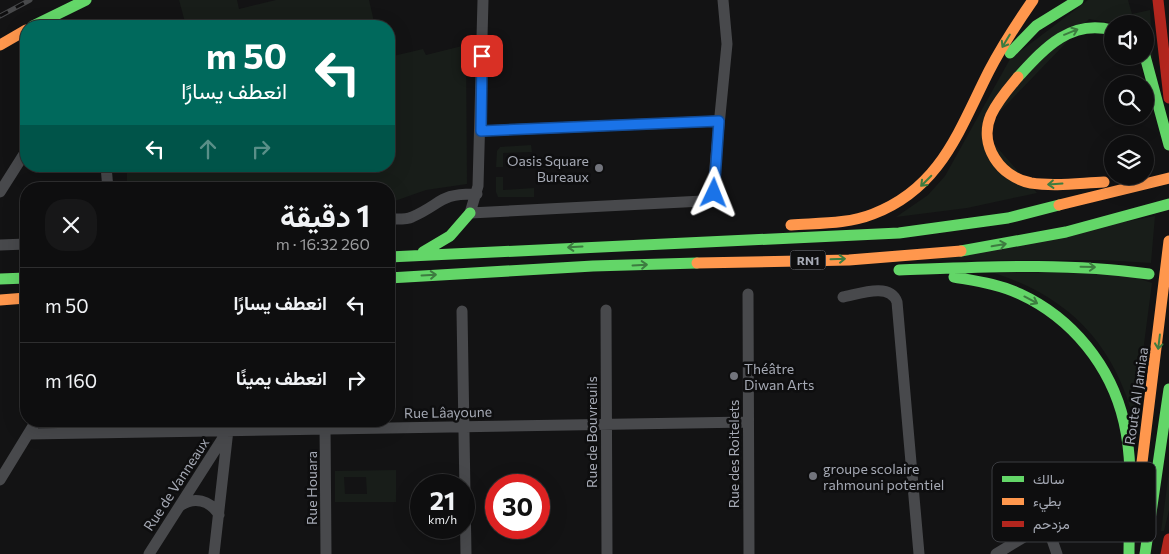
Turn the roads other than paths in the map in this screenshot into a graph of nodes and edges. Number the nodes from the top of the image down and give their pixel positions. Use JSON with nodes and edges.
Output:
{"nodes":[{"id":1,"x":86,"y":0,"type":"edge"},
{"id":2,"x":483,"y":0,"type":"edge"},
{"id":3,"x":723,"y":0,"type":"edge"},
{"id":4,"x":1033,"y":0,"type":"edge"},
{"id":5,"x":1078,"y":0,"type":"edge"},
{"id":6,"x":1158,"y":2,"type":"edge"},
{"id":7,"x":53,"y":15,"type":"junction"},
{"id":8,"x":44,"y":20,"type":"edge"},
{"id":9,"x":56,"y":20,"type":"edge"},
{"id":10,"x":1104,"y":28,"type":"edge"},
{"id":11,"x":20,"y":33,"type":"edge"},
{"id":12,"x":0,"y":45,"type":"edge"},
{"id":13,"x":1148,"y":65,"type":"edge"},
{"id":14,"x":1169,"y":98,"type":"edge"},
{"id":15,"x":973,"y":108,"type":"junction"},
{"id":16,"x":719,"y":121,"type":"junction"},
{"id":17,"x":481,"y":131,"type":"junction"},
{"id":18,"x":1169,"y":145,"type":"edge"},
{"id":19,"x":20,"y":160,"type":"edge"},
{"id":20,"x":1169,"y":178,"type":"edge"},
{"id":21,"x":1104,"y":182,"type":"joint"},
{"id":22,"x":0,"y":192,"type":"edge"},
{"id":23,"x":477,"y":194,"type":"junction"},
{"id":24,"x":1169,"y":204,"type":"edge"},
{"id":25,"x":470,"y":213,"type":"junction"},
{"id":26,"x":395,"y":219,"type":"edge"},
{"id":27,"x":782,"y":225,"type":"dead end"},
{"id":28,"x":756,"y":227,"type":"dead end"},
{"id":29,"x":729,"y":240,"type":"junction"},
{"id":30,"x":1169,"y":241,"type":"edge"},
{"id":31,"x":20,"y":244,"type":"edge"},
{"id":32,"x":0,"y":245,"type":"edge"},
{"id":33,"x":473,"y":252,"type":"junction"},
{"id":34,"x":414,"y":255,"type":"junction"},
{"id":35,"x":395,"y":257,"type":"edge"},
{"id":36,"x":890,"y":270,"type":"junction"},
{"id":37,"x":469,"y":273,"type":"junction"},
{"id":38,"x":1149,"y":274,"type":"dead end"},
{"id":39,"x":20,"y":278,"type":"edge"},
{"id":40,"x":395,"y":278,"type":"edge"},
{"id":41,"x":0,"y":280,"type":"edge"},
{"id":42,"x":748,"y":294,"type":"dead end"},
{"id":43,"x":843,"y":297,"type":"dead end"},
{"id":44,"x":20,"y":298,"type":"edge"},
{"id":45,"x":0,"y":300,"type":"edge"},
{"id":46,"x":606,"y":310,"type":"dead end"},
{"id":47,"x":462,"y":311,"type":"dead end"},
{"id":48,"x":1169,"y":389,"type":"edge"},
{"id":49,"x":748,"y":422,"type":"junction"},
{"id":50,"x":606,"y":424,"type":"junction"},
{"id":51,"x":395,"y":426,"type":"edge"},
{"id":52,"x":465,"y":426,"type":"junction"},
{"id":53,"x":33,"y":427,"type":"edge"},
{"id":54,"x":203,"y":427,"type":"edge"},
{"id":55,"x":227,"y":427,"type":"edge"},
{"id":56,"x":228,"y":427,"type":"edge"},
{"id":57,"x":325,"y":427,"type":"edge"},
{"id":58,"x":29,"y":434,"type":"junction"},
{"id":59,"x":1128,"y":462,"type":"edge"},
{"id":60,"x":1142,"y":462,"type":"edge"},
{"id":61,"x":0,"y":480,"type":"edge"},
{"id":62,"x":1156,"y":482,"type":"edge"},
{"id":63,"x":178,"y":507,"type":"junction"},
{"id":64,"x":219,"y":514,"type":"junction"},
{"id":65,"x":1169,"y":539,"type":"edge"},
{"id":66,"x":1016,"y":542,"type":"edge"},
{"id":67,"x":1053,"y":542,"type":"edge"},
{"id":68,"x":148,"y":554,"type":"edge"},
{"id":69,"x":214,"y":554,"type":"edge"},
{"id":70,"x":326,"y":554,"type":"edge"},
{"id":71,"x":466,"y":554,"type":"edge"},
{"id":72,"x":607,"y":554,"type":"edge"},
{"id":73,"x":749,"y":554,"type":"edge"},
{"id":74,"x":918,"y":554,"type":"edge"},
{"id":75,"x":996,"y":554,"type":"edge"},
{"id":76,"x":1057,"y":554,"type":"edge"},
{"id":77,"x":1166,"y":554,"type":"edge"}],
"edges":[{"from":1,"to":7,"type":"main road"},
{"from":2,"to":17,"type":"street"},
{"from":3,"to":16,"type":"street"},
{"from":4,"to":15,"type":"main road","one_way":true},
{"from":5,"to":15,"type":"main road"},
{"from":6,"to":14,"type":"main road"},
{"from":7,"to":8,"type":"main road"},
{"from":7,"to":9,"type":"street"},
{"from":21,"to":10,"type":"main road","one_way":true},
{"from":11,"to":12,"type":"main road"},
{"from":13,"to":18,"type":"main road"},
{"from":15,"to":27,"type":"main road","one_way":true},
{"from":16,"to":17,"type":"street"},
{"from":16,"to":25,"type":"street"},
{"from":17,"to":23,"type":"street"},
{"from":19,"to":22,"type":"street"},
{"from":20,"to":29,"type":"main road","number":"RN1"},
{"from":21,"to":29,"type":"main road"},
{"from":23,"to":25,"type":"street"},
{"from":23,"to":26,"type":"street"},
{"from":37,"to":24,"type":"main road","number":"RN1","one_way":true},
{"from":25,"to":33,"type":"main road"},
{"from":25,"to":34,"type":"main road"},
{"from":28,"to":29,"type":"main road"},
{"from":29,"to":33,"type":"main road","number":"RN1","one_way":true},
{"from":30,"to":60,"type":"main road","name":"Route Al Jamiaa","one_way":true},
{"from":31,"to":32,"type":"street"},
{"from":33,"to":34,"type":"main road","number":"RN1"},
{"from":34,"to":35,"type":"main road","number":"RN1"},
{"from":36,"to":37,"type":"main road"},
{"from":36,"to":38,"type":"main road","one_way":true},
{"from":36,"to":59,"type":"main road","one_way":true},
{"from":40,"to":37,"type":"main road","number":"RN1","one_way":true},
{"from":39,"to":41,"type":"main road"},
{"from":42,"to":49,"type":"street","name":"Rue des Roitelets"},
{"from":43,"to":74,"type":"street"},
{"from":44,"to":45,"type":"main road"},
{"from":46,"to":50,"type":"street","name":"Rue de Bouvreuils"},
{"from":47,"to":52,"type":"street"},
{"from":48,"to":62,"type":"main road"},
{"from":49,"to":50,"type":"street","name":"Rue Lâayoune"},
{"from":49,"to":73,"type":"street","name":"Rue des Roitelets"},
{"from":50,"to":52,"type":"street","name":"Rue Lâayoune"},
{"from":50,"to":72,"type":"street","name":"Rue de Bouvreuils"},
{"from":51,"to":52,"type":"street","name":"Rue Lâayoune"},
{"from":52,"to":71,"type":"street"},
{"from":53,"to":58,"type":"street"},
{"from":54,"to":58,"type":"street","name":"Rue Lâayoune"},
{"from":55,"to":63,"type":"street","name":"Rue de Vanneaux"},
{"from":56,"to":64,"type":"street"},
{"from":57,"to":70,"type":"street","name":"Rue Houara"},
{"from":58,"to":61,"type":"street"},
{"from":63,"to":64,"type":"street"},
{"from":63,"to":68,"type":"street","name":"Rue de Vanneaux"},
{"from":64,"to":69,"type":"street"},
{"from":65,"to":77,"type":"main road"},
{"from":66,"to":75,"type":"street"},
{"from":67,"to":76,"type":"street"}]}
